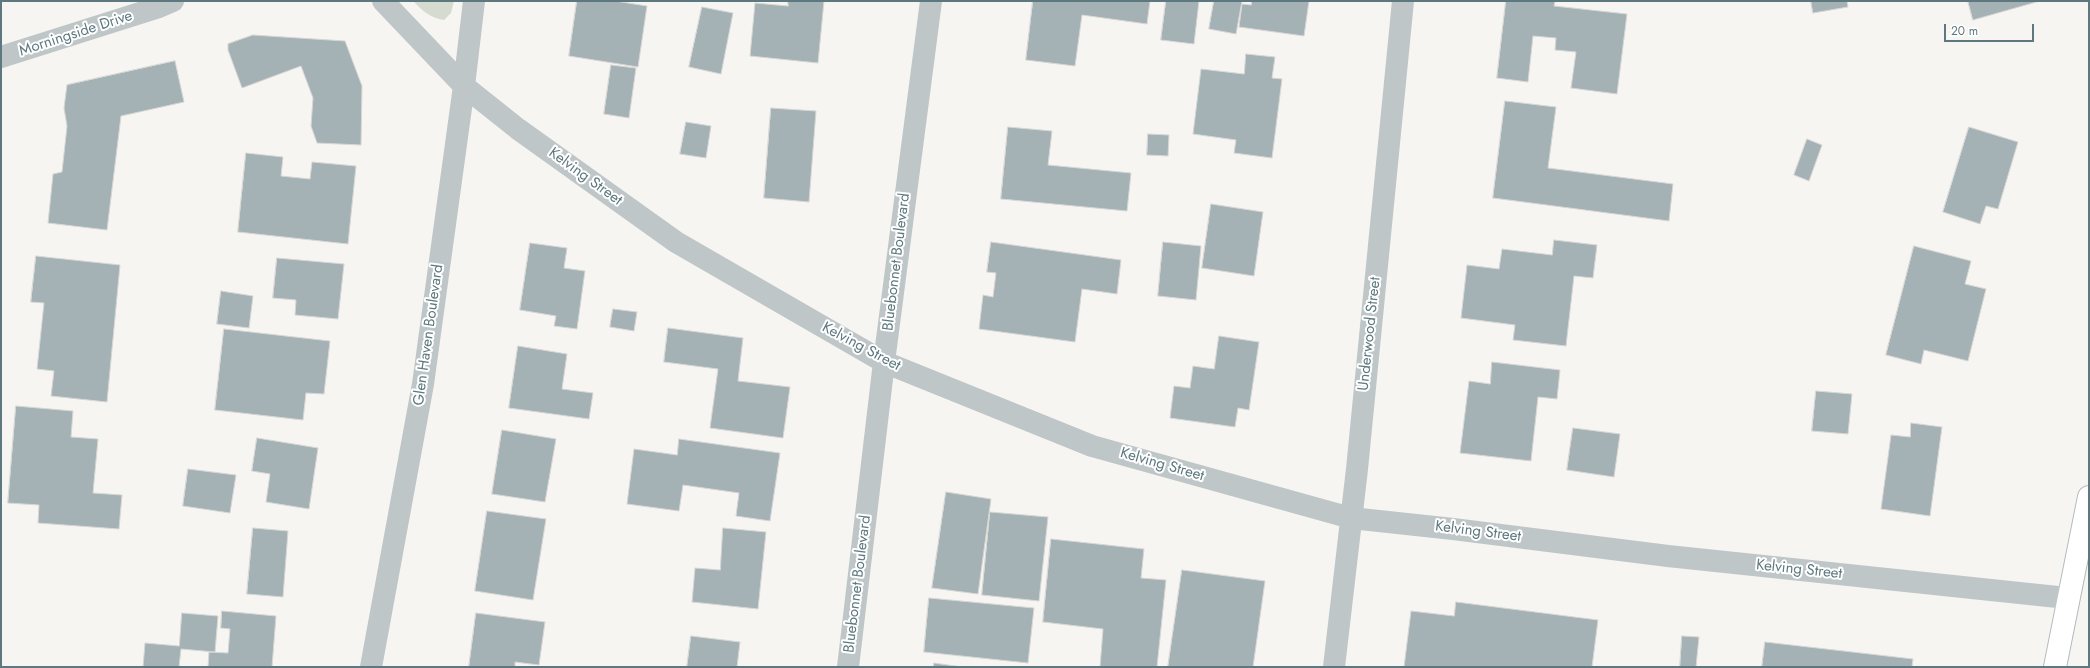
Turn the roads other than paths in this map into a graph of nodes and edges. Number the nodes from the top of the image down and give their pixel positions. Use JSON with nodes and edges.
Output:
{"nodes":[{"id":1,"x":173,"y":1,"type":"edge"},
{"id":2,"x":383,"y":1,"type":"edge"},
{"id":3,"x":474,"y":1,"type":"edge"},
{"id":4,"x":931,"y":1,"type":"edge"},
{"id":5,"x":1402,"y":1,"type":"edge"},
{"id":6,"x":1,"y":57,"type":"edge"},
{"id":7,"x":464,"y":86,"type":"junction"},
{"id":8,"x":884,"y":362,"type":"junction"},
{"id":9,"x":2089,"y":497,"type":"edge"},
{"id":10,"x":1351,"y":518,"type":"junction"},
{"id":11,"x":2067,"y":598,"type":"junction"},
{"id":12,"x":371,"y":667,"type":"edge"},
{"id":13,"x":848,"y":667,"type":"edge"},
{"id":14,"x":1334,"y":667,"type":"edge"},
{"id":15,"x":2055,"y":667,"type":"edge"}],
"edges":[{"from":1,"to":6,"type":"street","name":"Morningside Drive"},
{"from":2,"to":7,"type":"street","name":"Kelving Street"},
{"from":3,"to":7,"type":"street","name":"Glen Haven Boulevard"},
{"from":4,"to":8,"type":"street","name":"Bluebonnet Boulevard"},
{"from":5,"to":10,"type":"street","name":"Underwood Street"},
{"from":7,"to":8,"type":"street","name":"Kelving Street"},
{"from":7,"to":12,"type":"street","name":"Glen Haven Boulevard"},
{"from":8,"to":10,"type":"street","name":"Kelving Street"},
{"from":8,"to":13,"type":"street","name":"Bluebonnet Boulevard"},
{"from":9,"to":11,"type":"main road"},
{"from":10,"to":11,"type":"street","name":"Kelving Street"},
{"from":10,"to":14,"type":"street","name":"Underwood Street"},
{"from":11,"to":15,"type":"main road"}]}
